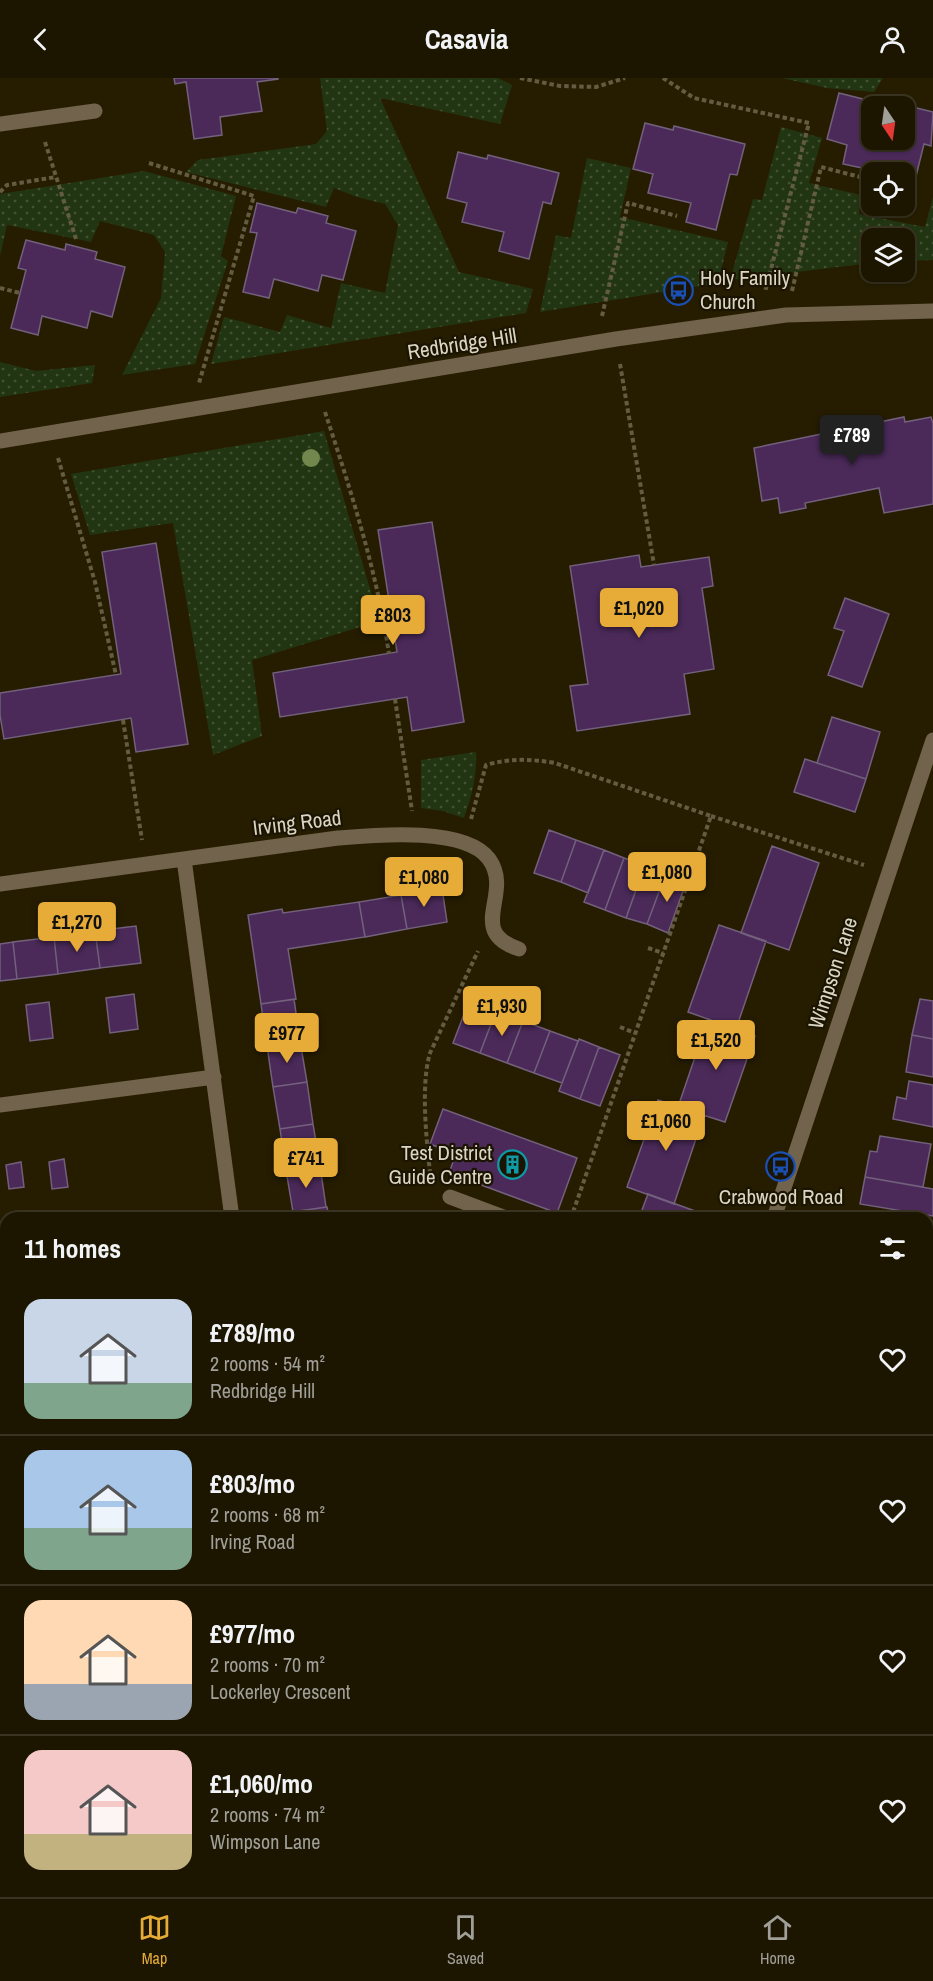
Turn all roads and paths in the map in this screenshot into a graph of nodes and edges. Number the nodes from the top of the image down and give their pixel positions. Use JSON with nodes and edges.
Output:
{"nodes":[{"id":1,"x":520,"y":78,"type":"edge"},
{"id":2,"x":626,"y":78,"type":"edge"},
{"id":3,"x":663,"y":78,"type":"edge"},
{"id":4,"x":95,"y":111,"type":"dead end"},
{"id":5,"x":38,"y":119,"type":"junction"},
{"id":6,"x":0,"y":124,"type":"edge"},
{"id":7,"x":149,"y":163,"type":"dead end"},
{"id":8,"x":56,"y":177,"type":"junction"},
{"id":9,"x":861,"y":177,"type":"edge"},
{"id":10,"x":0,"y":192,"type":"edge"},
{"id":11,"x":677,"y":216,"type":"dead end"},
{"id":12,"x":76,"y":239,"type":"dead end"},
{"id":13,"x":0,"y":288,"type":"edge"},
{"id":14,"x":20,"y":293,"type":"dead end"},
{"id":15,"x":933,"y":311,"type":"edge"},
{"id":16,"x":786,"y":315,"type":"junction"},
{"id":17,"x":758,"y":319,"type":"junction"},
{"id":18,"x":616,"y":339,"type":"junction"},
{"id":19,"x":596,"y":343,"type":"junction"},
{"id":20,"x":317,"y":389,"type":"junction"},
{"id":21,"x":192,"y":410,"type":"junction"},
{"id":22,"x":51,"y":433,"type":"junction"},
{"id":23,"x":0,"y":441,"type":"edge"},
{"id":24,"x":654,"y":565,"type":"dead end"},
{"id":25,"x":389,"y":654,"type":"dead end"},
{"id":26,"x":116,"y":675,"type":"dead end"},
{"id":27,"x":395,"y":699,"type":"dead end"},
{"id":28,"x":123,"y":720,"type":"dead end"},
{"id":29,"x":933,"y":740,"type":"edge"},
{"id":30,"x":711,"y":816,"type":"junction"},
{"id":31,"x":416,"y":835,"type":"junction"},
{"id":32,"x":464,"y":844,"type":"junction"},
{"id":33,"x":184,"y":859,"type":"junction"},
{"id":34,"x":146,"y":864,"type":"junction"},
{"id":35,"x":889,"y":873,"type":"junction"},
{"id":36,"x":0,"y":884,"type":"edge"},
{"id":37,"x":492,"y":923,"type":"junction"},
{"id":38,"x":519,"y":948,"type":"dead end"},
{"id":39,"x":648,"y":948,"type":"dead end"},
{"id":40,"x":663,"y":953,"type":"junction"},
{"id":41,"x":621,"y":1027,"type":"dead end"},
{"id":42,"x":635,"y":1033,"type":"junction"},
{"id":43,"x":214,"y":1077,"type":"junction"},
{"id":44,"x":0,"y":1105,"type":"edge"},
{"id":45,"x":450,"y":1197,"type":"joint"},
{"id":46,"x":231,"y":1212,"type":"edge"},
{"id":47,"x":490,"y":1212,"type":"edge"},
{"id":48,"x":573,"y":1212,"type":"edge"},
{"id":49,"x":776,"y":1212,"type":"edge"}],
"edges":[{"from":1,"to":2,"type":"path"},
{"from":3,"to":17,"type":"path"},
{"from":4,"to":5,"type":"street"},
{"from":5,"to":6,"type":"street"},
{"from":5,"to":8,"type":"path"},
{"from":7,"to":21,"type":"path"},
{"from":8,"to":10,"type":"path"},
{"from":8,"to":12,"type":"path"},
{"from":9,"to":16,"type":"path"},
{"from":11,"to":19,"type":"path"},
{"from":13,"to":14,"type":"path"},
{"from":15,"to":16,"type":"street","name":"Redbridge Hill"},
{"from":16,"to":17,"type":"street","name":"Redbridge Hill"},
{"from":17,"to":18,"type":"street","name":"Redbridge Hill"},
{"from":18,"to":19,"type":"street","name":"Redbridge Hill"},
{"from":18,"to":24,"type":"path"},
{"from":19,"to":20,"type":"street","name":"Redbridge Hill"},
{"from":20,"to":21,"type":"street","name":"Redbridge Hill"},
{"from":20,"to":25,"type":"path"},
{"from":21,"to":22,"type":"street","name":"Redbridge Hill"},
{"from":22,"to":23,"type":"street","name":"Redbridge Hill"},
{"from":22,"to":26,"type":"path"},
{"from":27,"to":31,"type":"path"},
{"from":28,"to":34,"type":"path"},
{"from":29,"to":35,"type":"street","name":"Wimpson Lane"},
{"from":30,"to":32,"type":"path"},
{"from":30,"to":35,"type":"path"},
{"from":30,"to":40,"type":"path"},
{"from":31,"to":32,"type":"street","name":"Irving Road"},
{"from":31,"to":33,"type":"street","name":"Irving Road"},
{"from":32,"to":37,"type":"street","name":"Irving Road"},
{"from":33,"to":34,"type":"street","name":"Irving Road"},
{"from":33,"to":43,"type":"street"},
{"from":34,"to":36,"type":"street","name":"Irving Road"},
{"from":35,"to":49,"type":"street","name":"Wimpson Lane"},
{"from":37,"to":38,"type":"street"},
{"from":37,"to":45,"type":"path"},
{"from":39,"to":40,"type":"path"},
{"from":40,"to":42,"type":"path"},
{"from":41,"to":42,"type":"path"},
{"from":42,"to":48,"type":"path"},
{"from":43,"to":44,"type":"street"},
{"from":43,"to":46,"type":"street"},
{"from":45,"to":47,"type":"street"}]}
